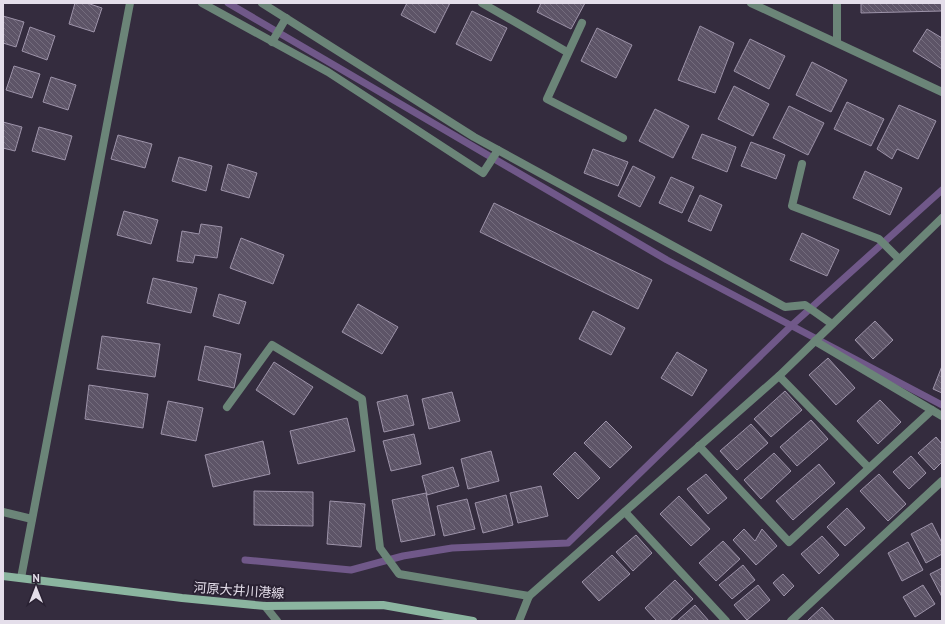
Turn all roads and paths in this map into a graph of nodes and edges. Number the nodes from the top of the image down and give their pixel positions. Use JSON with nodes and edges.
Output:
{"nodes":[{"id":1,"x":130,"y":3,"type":"edge"},
{"id":2,"x":202,"y":3,"type":"edge"},
{"id":3,"x":262,"y":3,"type":"edge"},
{"id":4,"x":482,"y":3,"type":"edge"},
{"id":5,"x":751,"y":3,"type":"edge"},
{"id":6,"x":837,"y":3,"type":"edge"},
{"id":7,"x":286,"y":18,"type":"junction"},
{"id":8,"x":582,"y":23,"type":"dead end"},
{"id":9,"x":272,"y":42,"type":"junction"},
{"id":10,"x":837,"y":42,"type":"junction"},
{"id":11,"x":568,"y":52,"type":"junction"},
{"id":12,"x":942,"y":92,"type":"edge"},
{"id":13,"x":623,"y":138,"type":"dead end"},
{"id":14,"x":498,"y":150,"type":"junction"},
{"id":15,"x":802,"y":164,"type":"dead end"},
{"id":16,"x":942,"y":218,"type":"edge"},
{"id":17,"x":899,"y":259,"type":"junction"},
{"id":18,"x":832,"y":324,"type":"junction"},
{"id":19,"x":815,"y":341,"type":"junction"},
{"id":20,"x":779,"y":376,"type":"junction"},
{"id":21,"x":227,"y":407,"type":"dead end"},
{"id":22,"x":932,"y":410,"type":"junction"},
{"id":23,"x":942,"y":416,"type":"edge"},
{"id":24,"x":699,"y":446,"type":"junction"},
{"id":25,"x":869,"y":468,"type":"junction"},
{"id":26,"x":942,"y":481,"type":"edge"},
{"id":27,"x":3,"y":512,"type":"edge"},
{"id":28,"x":624,"y":512,"type":"junction"},
{"id":29,"x":32,"y":518,"type":"junction"},
{"id":30,"x":3,"y":576,"type":"edge"},
{"id":31,"x":21,"y":578,"type":"junction"},
{"id":32,"x":529,"y":596,"type":"junction"},
{"id":33,"x":265,"y":606,"type":"junction"},
{"id":34,"x":277,"y":621,"type":"edge"},
{"id":35,"x":473,"y":621,"type":"edge"},
{"id":36,"x":519,"y":621,"type":"edge"},
{"id":37,"x":726,"y":621,"type":"edge"},
{"id":38,"x":791,"y":621,"type":"edge"}],
"edges":[{"from":1,"to":29,"type":"street"},
{"from":2,"to":9,"type":"street"},
{"from":3,"to":7,"type":"street"},
{"from":4,"to":11,"type":"street"},
{"from":5,"to":10,"type":"street"},
{"from":6,"to":10,"type":"street"},
{"from":7,"to":9,"type":"street"},
{"from":7,"to":14,"type":"street"},
{"from":8,"to":11,"type":"street"},
{"from":9,"to":14,"type":"street"},
{"from":10,"to":12,"type":"street"},
{"from":11,"to":13,"type":"street"},
{"from":14,"to":18,"type":"street"},
{"from":15,"to":17,"type":"street"},
{"from":16,"to":17,"type":"street"},
{"from":17,"to":18,"type":"street"},
{"from":18,"to":19,"type":"street"},
{"from":19,"to":20,"type":"street"},
{"from":19,"to":22,"type":"street"},
{"from":20,"to":24,"type":"street"},
{"from":20,"to":25,"type":"street"},
{"from":21,"to":32,"type":"street"},
{"from":22,"to":23,"type":"street"},
{"from":22,"to":25,"type":"street"},
{"from":24,"to":25,"type":"street"},
{"from":24,"to":28,"type":"street"},
{"from":26,"to":38,"type":"street"},
{"from":27,"to":29,"type":"street"},
{"from":28,"to":32,"type":"street"},
{"from":28,"to":37,"type":"street"},
{"from":29,"to":31,"type":"street"},
{"from":30,"to":31,"type":"main road","name":"河原大井川港線"},
{"from":31,"to":33,"type":"main road","name":"河原大井川港線"},
{"from":32,"to":36,"type":"street"},
{"from":33,"to":34,"type":"street"},
{"from":33,"to":35,"type":"main road","name":"河原大井川港線"}]}
